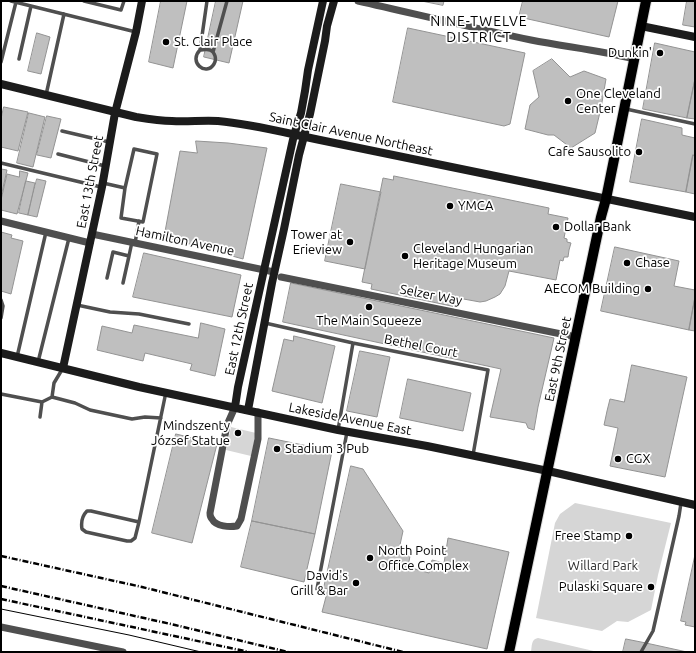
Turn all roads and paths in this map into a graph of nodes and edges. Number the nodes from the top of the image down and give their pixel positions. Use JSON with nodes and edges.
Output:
{"nodes":[{"id":1,"x":11,"y":1,"type":"edge"},
{"id":2,"x":84,"y":1,"type":"edge"},
{"id":3,"x":124,"y":1,"type":"edge"},
{"id":4,"x":142,"y":1,"type":"edge"},
{"id":5,"x":207,"y":1,"type":"edge"},
{"id":6,"x":227,"y":1,"type":"edge"},
{"id":7,"x":323,"y":1,"type":"edge"},
{"id":8,"x":334,"y":1,"type":"edge"},
{"id":9,"x":358,"y":1,"type":"edge"},
{"id":10,"x":646,"y":1,"type":"edge"},
{"id":11,"x":16,"y":2,"type":"junction"},
{"id":12,"x":31,"y":6,"type":"junction"},
{"id":13,"x":64,"y":14,"type":"junction"},
{"id":14,"x":641,"y":26,"type":"junction"},
{"id":15,"x":136,"y":32,"type":"junction"},
{"id":16,"x":695,"y":37,"type":"edge"},
{"id":17,"x":200,"y":50,"type":"junction"},
{"id":18,"x":213,"y":52,"type":"junction"},
{"id":19,"x":19,"y":59,"type":"dead end"},
{"id":20,"x":634,"y":59,"type":"junction"},
{"id":21,"x":1,"y":62,"type":"edge"},
{"id":22,"x":1,"y":84,"type":"edge"},
{"id":23,"x":46,"y":95,"type":"junction"},
{"id":24,"x":624,"y":109,"type":"junction"},
{"id":25,"x":115,"y":113,"type":"junction"},
{"id":26,"x":695,"y":124,"type":"edge"},
{"id":27,"x":62,"y":131,"type":"dead end"},
{"id":28,"x":294,"y":135,"type":"junction"},
{"id":29,"x":304,"y":137,"type":"junction"},
{"id":30,"x":110,"y":142,"type":"junction"},
{"id":31,"x":58,"y":154,"type":"dead end"},
{"id":32,"x":1,"y":163,"type":"edge"},
{"id":33,"x":106,"y":166,"type":"junction"},
{"id":34,"x":102,"y":185,"type":"junction"},
{"id":35,"x":125,"y":188,"type":"junction"},
{"id":36,"x":606,"y":199,"type":"junction"},
{"id":37,"x":695,"y":217,"type":"edge"},
{"id":38,"x":1,"y":221,"type":"edge"},
{"id":39,"x":139,"y":221,"type":"junction"},
{"id":40,"x":46,"y":232,"type":"junction"},
{"id":41,"x":92,"y":234,"type":"junction"},
{"id":42,"x":69,"y":238,"type":"junction"},
{"id":43,"x":90,"y":243,"type":"junction"},
{"id":44,"x":133,"y":243,"type":"junction"},
{"id":45,"x":129,"y":256,"type":"junction"},
{"id":46,"x":264,"y":270,"type":"junction"},
{"id":47,"x":277,"y":275,"type":"junction"},
{"id":48,"x":107,"y":278,"type":"dead end"},
{"id":49,"x":123,"y":283,"type":"dead end"},
{"id":50,"x":1,"y":300,"type":"edge"},
{"id":51,"x":77,"y":305,"type":"junction"},
{"id":52,"x":1,"y":318,"type":"edge"},
{"id":53,"x":265,"y":323,"type":"junction"},
{"id":54,"x":189,"y":324,"type":"dead end"},
{"id":55,"x":576,"y":337,"type":"junction"},
{"id":56,"x":353,"y":343,"type":"junction"},
{"id":57,"x":1,"y":353,"type":"edge"},
{"id":58,"x":17,"y":357,"type":"junction"},
{"id":59,"x":38,"y":362,"type":"junction"},
{"id":60,"x":63,"y":368,"type":"junction"},
{"id":61,"x":166,"y":392,"type":"junction"},
{"id":62,"x":1,"y":394,"type":"edge"},
{"id":63,"x":52,"y":397,"type":"junction"},
{"id":64,"x":42,"y":402,"type":"junction"},
{"id":65,"x":235,"y":407,"type":"junction"},
{"id":66,"x":248,"y":410,"type":"junction"},
{"id":67,"x":258,"y":412,"type":"junction"},
{"id":68,"x":40,"y":417,"type":"dead end"},
{"id":69,"x":161,"y":418,"type":"junction"},
{"id":70,"x":338,"y":430,"type":"junction"},
{"id":71,"x":348,"y":431,"type":"junction"},
{"id":72,"x":473,"y":456,"type":"junction"},
{"id":73,"x":548,"y":471,"type":"junction"},
{"id":74,"x":682,"y":502,"type":"junction"},
{"id":75,"x":695,"y":505,"type":"edge"},
{"id":76,"x":139,"y":522,"type":"junction"},
{"id":77,"x":317,"y":589,"type":"dead end"},
{"id":78,"x":1,"y":627,"type":"edge"},
{"id":79,"x":123,"y":652,"type":"edge"},
{"id":80,"x":509,"y":652,"type":"edge"},
{"id":81,"x":641,"y":652,"type":"edge"}],
"edges":[{"from":1,"to":11,"type":"lane"},
{"from":2,"to":3,"type":"lane"},
{"from":4,"to":15,"type":"street","name":"East 13th Street"},
{"from":5,"to":17,"type":"lane"},
{"from":6,"to":18,"type":"lane"},
{"from":7,"to":28,"type":"street","name":"East 12th Street"},
{"from":8,"to":29,"type":"street","name":"East 12th Street"},
{"from":9,"to":20,"type":"street"},
{"from":10,"to":14,"type":"main road","name":"East 9th Street"},
{"from":11,"to":12,"type":"lane"},
{"from":11,"to":21,"type":"lane"},
{"from":12,"to":13,"type":"lane"},
{"from":12,"to":19,"type":"lane"},
{"from":13,"to":15,"type":"lane"},
{"from":13,"to":23,"type":"lane"},
{"from":14,"to":16,"type":"street"},
{"from":14,"to":20,"type":"main road","name":"East 9th Street"},
{"from":15,"to":25,"type":"street","name":"East 13th Street"},
{"from":17,"to":18,"type":"lane"},
{"from":17,"to":18,"type":"lane"},
{"from":20,"to":24,"type":"main road","name":"East 9th Street"},
{"from":22,"to":23,"type":"street","name":"Saint Clair Avenue Northeast"},
{"from":23,"to":25,"type":"street","name":"Saint Clair Avenue Northeast"},
{"from":24,"to":26,"type":"lane"},
{"from":24,"to":36,"type":"main road","name":"East 9th Street"},
{"from":25,"to":28,"type":"street","name":"Saint Clair Avenue Northeast"},
{"from":25,"to":30,"type":"street","name":"East 13th Street"},
{"from":27,"to":30,"type":"lane"},
{"from":28,"to":29,"type":"street","name":"Saint Clair Avenue Northeast"},
{"from":28,"to":46,"type":"street","name":"East 12th Street"},
{"from":29,"to":36,"type":"street","name":"Saint Clair Avenue Northeast"},
{"from":29,"to":47,"type":"street","name":"East 12th Street"},
{"from":30,"to":33,"type":"street","name":"East 13th Street"},
{"from":31,"to":33,"type":"lane"},
{"from":32,"to":34,"type":"lane"},
{"from":33,"to":34,"type":"street","name":"East 13th Street"},
{"from":34,"to":35,"type":"lane"},
{"from":34,"to":41,"type":"street","name":"East 13th Street"},
{"from":35,"to":39,"type":"lane"},
{"from":35,"to":39,"type":"lane"},
{"from":36,"to":37,"type":"street","name":"Saint Clair Avenue Northeast"},
{"from":36,"to":55,"type":"main road","name":"East 9th Street"},
{"from":38,"to":40,"type":"street"},
{"from":39,"to":44,"type":"lane"},
{"from":40,"to":42,"type":"street"},
{"from":40,"to":58,"type":"lane"},
{"from":41,"to":43,"type":"street","name":"East 13th Street"},
{"from":41,"to":44,"type":"street","name":"Hamilton Avenue"},
{"from":42,"to":43,"type":"street"},
{"from":42,"to":59,"type":"lane"},
{"from":43,"to":51,"type":"street","name":"East 13th Street"},
{"from":44,"to":45,"type":"lane"},
{"from":44,"to":46,"type":"street","name":"Hamilton Avenue"},
{"from":45,"to":48,"type":"lane"},
{"from":45,"to":49,"type":"lane"},
{"from":46,"to":47,"type":"street","name":"Hamilton Avenue"},
{"from":46,"to":65,"type":"street","name":"East 12th Street"},
{"from":47,"to":53,"type":"street","name":"East 12th Street"},
{"from":47,"to":55,"type":"street","name":"Selzer Way"},
{"from":50,"to":52,"type":"lane"},
{"from":51,"to":54,"type":"lane"},
{"from":51,"to":60,"type":"street","name":"East 13th Street"},
{"from":53,"to":56,"type":"lane","name":"Bethel Court"},
{"from":53,"to":66,"type":"street","name":"East 12th Street"},
{"from":55,"to":73,"type":"main road","name":"East 9th Street"},
{"from":56,"to":70,"type":"lane"},
{"from":56,"to":72,"type":"lane","name":"Bethel Court"},
{"from":57,"to":58,"type":"street","name":"Lakeside Avenue East"},
{"from":58,"to":59,"type":"street","name":"Lakeside Avenue East"},
{"from":59,"to":60,"type":"street","name":"Lakeside Avenue East"},
{"from":60,"to":61,"type":"street","name":"Lakeside Avenue East"},
{"from":60,"to":63,"type":"lane"},
{"from":61,"to":65,"type":"street","name":"Lakeside Avenue East"},
{"from":61,"to":69,"type":"lane"},
{"from":62,"to":64,"type":"lane"},
{"from":63,"to":64,"type":"lane"},
{"from":63,"to":69,"type":"lane"},
{"from":64,"to":68,"type":"lane"},
{"from":65,"to":66,"type":"street","name":"Lakeside Avenue East"},
{"from":65,"to":67,"type":"street","name":"East 12th Street"},
{"from":66,"to":67,"type":"street","name":"Lakeside Avenue East"},
{"from":67,"to":70,"type":"street","name":"Lakeside Avenue East"},
{"from":69,"to":76,"type":"lane"},
{"from":70,"to":71,"type":"street","name":"Lakeside Avenue East"},
{"from":71,"to":72,"type":"street","name":"Lakeside Avenue East"},
{"from":71,"to":77,"type":"lane"},
{"from":72,"to":73,"type":"street","name":"Lakeside Avenue East"},
{"from":73,"to":74,"type":"street","name":"Lakeside Avenue East"},
{"from":73,"to":80,"type":"main road","name":"East 9th Street"},
{"from":74,"to":75,"type":"street","name":"Lakeside Avenue East"},
{"from":74,"to":81,"type":"lane"},
{"from":76,"to":76,"type":"lane"},
{"from":78,"to":79,"type":"street"}]}
